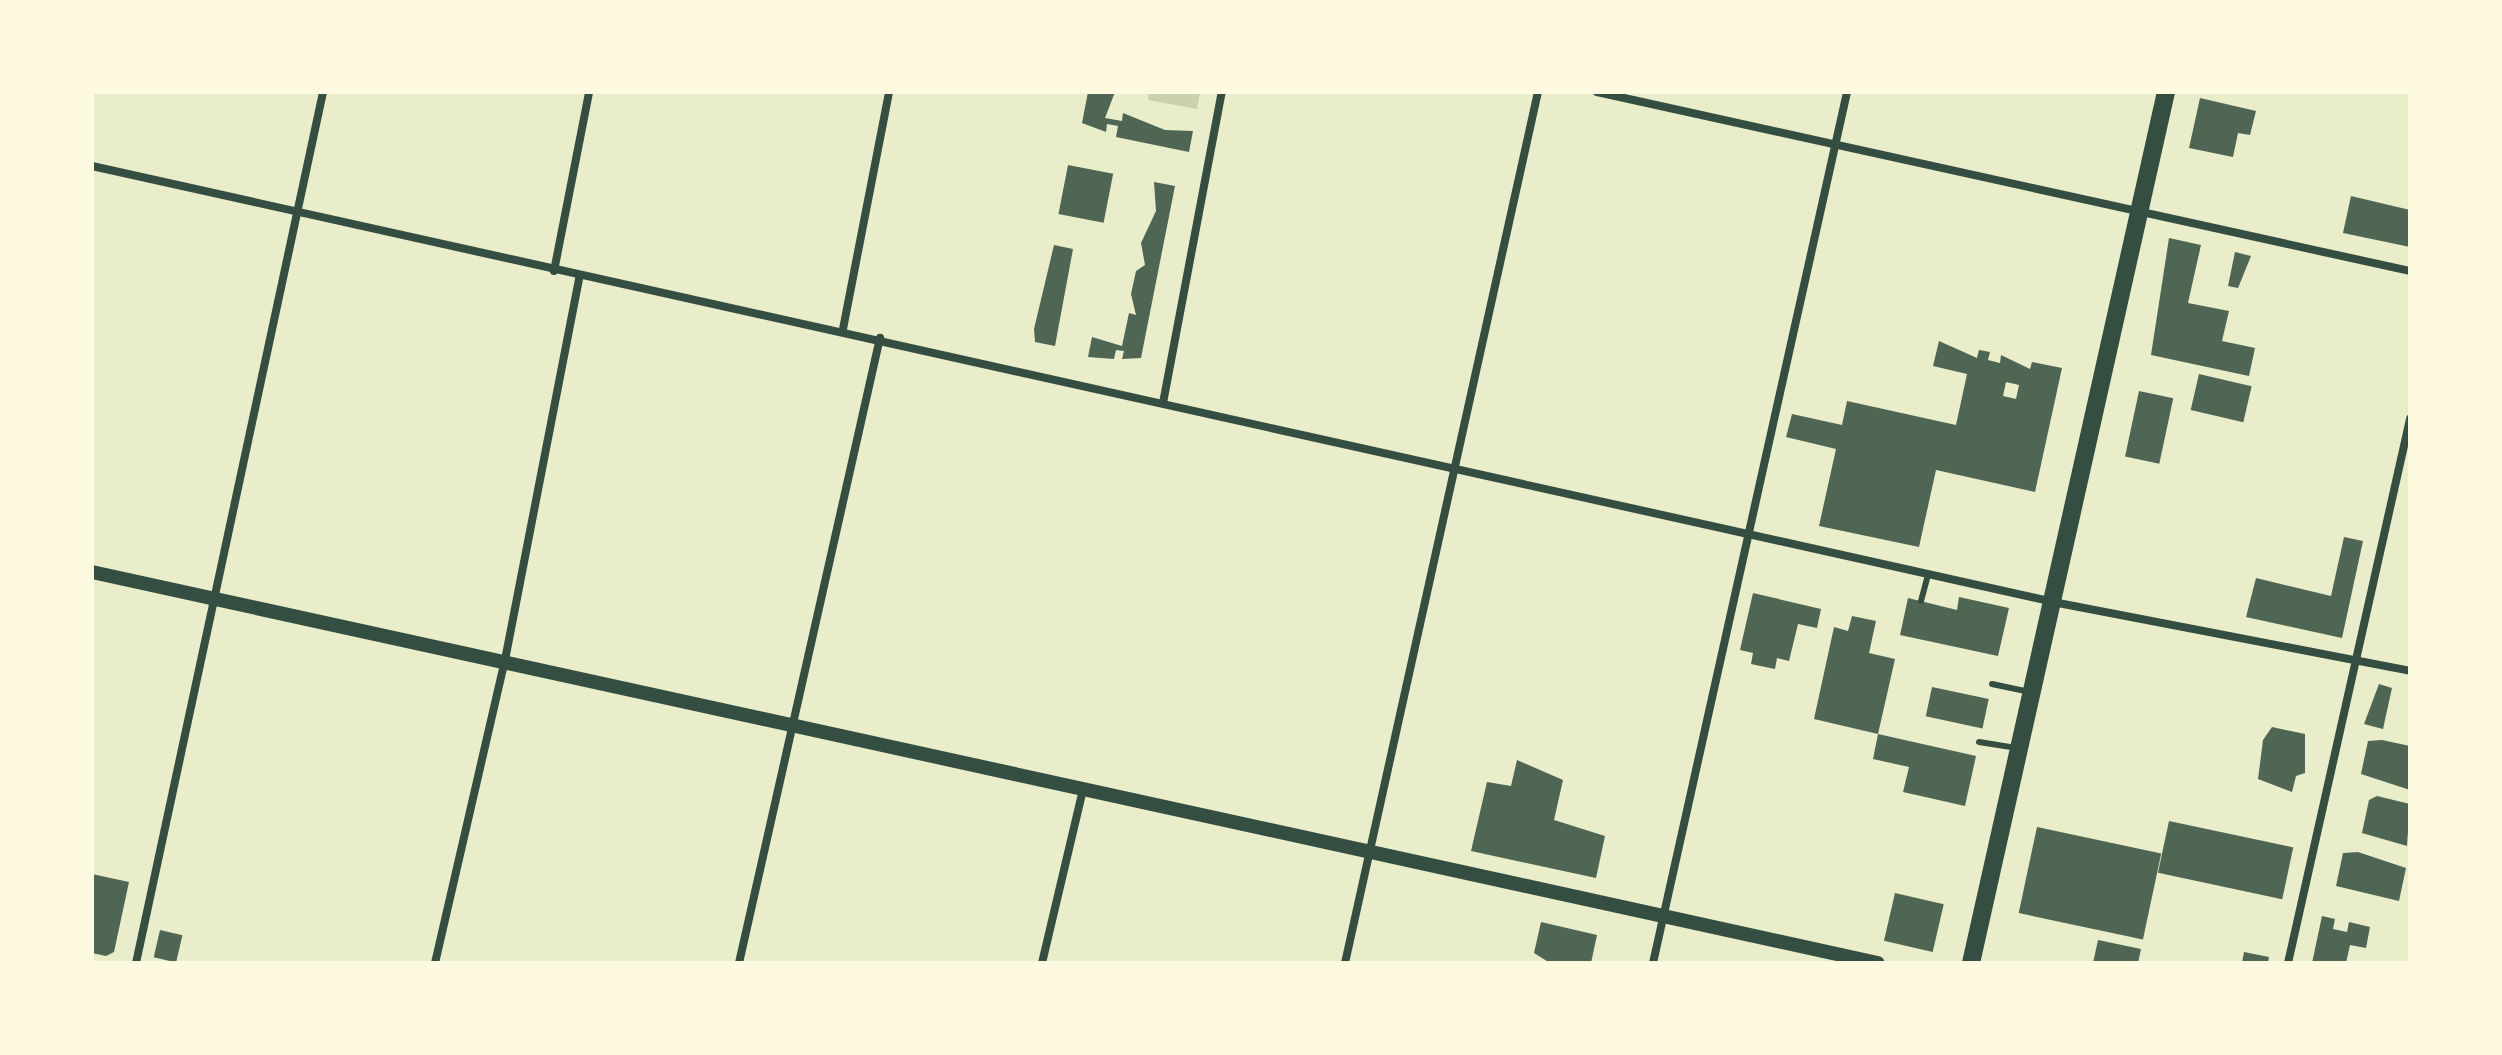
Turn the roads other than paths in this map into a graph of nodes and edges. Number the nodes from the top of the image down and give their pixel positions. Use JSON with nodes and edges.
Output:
{"nodes":[{"id":1,"x":323,"y":92,"type":"edge"},
{"id":2,"x":589,"y":92,"type":"edge"},
{"id":3,"x":889,"y":92,"type":"edge"},
{"id":4,"x":1222,"y":92,"type":"edge"},
{"id":5,"x":1538,"y":92,"type":"edge"},
{"id":6,"x":1597,"y":92,"type":"edge"},
{"id":7,"x":1847,"y":92,"type":"edge"},
{"id":8,"x":2166,"y":92,"type":"edge"},
{"id":9,"x":1835,"y":148,"type":"junction"},
{"id":10,"x":92,"y":166,"type":"edge"},
{"id":11,"x":300,"y":210,"type":"junction"},
{"id":12,"x":2139,"y":215,"type":"junction"},
{"id":13,"x":554,"y":271,"type":"junction"},
{"id":14,"x":2410,"y":271,"type":"edge"},
{"id":15,"x":580,"y":275,"type":"junction"},
{"id":16,"x":843,"y":329,"type":"junction"},
{"id":17,"x":880,"y":338,"type":"junction"},
{"id":18,"x":1163,"y":403,"type":"junction"},
{"id":19,"x":2410,"y":419,"type":"edge"},
{"id":20,"x":1455,"y":467,"type":"junction"},
{"id":21,"x":1752,"y":535,"type":"junction"},
{"id":22,"x":92,"y":572,"type":"edge"},
{"id":23,"x":1928,"y":574,"type":"junction"},
{"id":24,"x":214,"y":599,"type":"junction"},
{"id":25,"x":1921,"y":601,"type":"dead end"},
{"id":26,"x":2053,"y":602,"type":"junction"},
{"id":27,"x":2356,"y":659,"type":"junction"},
{"id":28,"x":504,"y":665,"type":"junction"},
{"id":29,"x":2410,"y":671,"type":"edge"},
{"id":30,"x":1992,"y":684,"type":"dead end"},
{"id":31,"x":2032,"y":693,"type":"junction"},
{"id":32,"x":793,"y":727,"type":"junction"},
{"id":33,"x":1979,"y":742,"type":"dead end"},
{"id":34,"x":2019,"y":749,"type":"junction"},
{"id":35,"x":1083,"y":790,"type":"junction"},
{"id":36,"x":1368,"y":852,"type":"junction"},
{"id":37,"x":1664,"y":918,"type":"junction"},
{"id":38,"x":136,"y":963,"type":"edge"},
{"id":39,"x":435,"y":963,"type":"edge"},
{"id":40,"x":739,"y":963,"type":"edge"},
{"id":41,"x":1042,"y":963,"type":"edge"},
{"id":42,"x":1345,"y":963,"type":"edge"},
{"id":43,"x":1653,"y":963,"type":"edge"},
{"id":44,"x":1878,"y":963,"type":"edge"},
{"id":45,"x":1971,"y":963,"type":"edge"},
{"id":46,"x":2288,"y":963,"type":"edge"}],
"edges":[{"from":1,"to":11,"type":"street"},
{"from":2,"to":13,"type":"street"},
{"from":3,"to":16,"type":"street"},
{"from":4,"to":18,"type":"street"},
{"from":5,"to":20,"type":"street"},
{"from":6,"to":9,"type":"street"},
{"from":7,"to":9,"type":"street"},
{"from":8,"to":12,"type":"main road"},
{"from":9,"to":12,"type":"street"},
{"from":9,"to":21,"type":"street"},
{"from":10,"to":11,"type":"street"},
{"from":11,"to":13,"type":"street"},
{"from":11,"to":24,"type":"street"},
{"from":12,"to":14,"type":"street"},
{"from":12,"to":26,"type":"main road"},
{"from":13,"to":15,"type":"street"},
{"from":15,"to":16,"type":"street"},
{"from":15,"to":28,"type":"street"},
{"from":16,"to":17,"type":"street"},
{"from":17,"to":18,"type":"street"},
{"from":17,"to":32,"type":"street"},
{"from":18,"to":20,"type":"street"},
{"from":19,"to":27,"type":"street"},
{"from":20,"to":21,"type":"street"},
{"from":20,"to":36,"type":"street"},
{"from":21,"to":23,"type":"street"},
{"from":21,"to":37,"type":"street"},
{"from":22,"to":24,"type":"street"},
{"from":23,"to":25,"type":"lane"},
{"from":23,"to":26,"type":"street"},
{"from":24,"to":28,"type":"street"},
{"from":24,"to":38,"type":"street"},
{"from":26,"to":27,"type":"street"},
{"from":26,"to":31,"type":"main road"},
{"from":27,"to":29,"type":"street"},
{"from":27,"to":46,"type":"street"},
{"from":28,"to":32,"type":"street"},
{"from":28,"to":39,"type":"street"},
{"from":30,"to":31,"type":"lane"},
{"from":31,"to":34,"type":"main road"},
{"from":32,"to":35,"type":"street"},
{"from":32,"to":40,"type":"street"},
{"from":33,"to":34,"type":"lane"},
{"from":34,"to":45,"type":"main road"},
{"from":35,"to":36,"type":"street"},
{"from":35,"to":41,"type":"street"},
{"from":36,"to":37,"type":"street"},
{"from":36,"to":42,"type":"street"},
{"from":37,"to":43,"type":"street"},
{"from":37,"to":44,"type":"street"}]}
